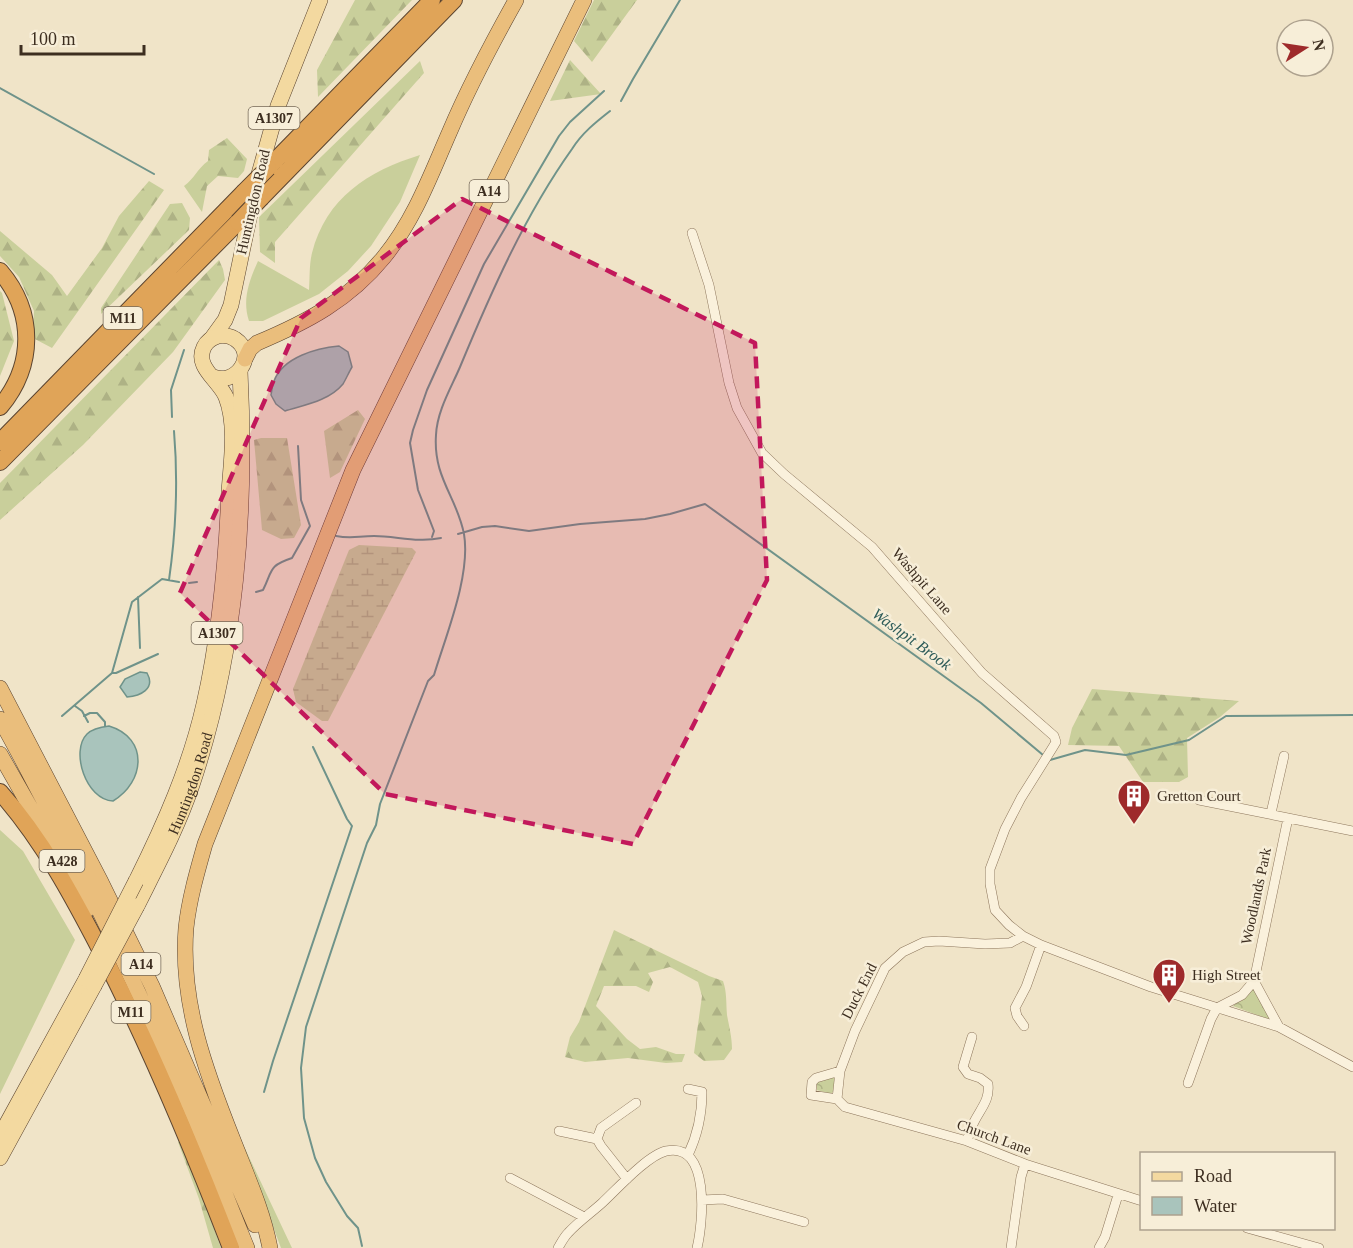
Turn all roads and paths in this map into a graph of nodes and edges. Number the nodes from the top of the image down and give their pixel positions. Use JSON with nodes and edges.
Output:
{"nodes":[{"id":1,"x":320,"y":0,"type":"edge"},
{"id":2,"x":432,"y":0,"type":"edge"},
{"id":3,"x":454,"y":0,"type":"edge"},
{"id":4,"x":516,"y":0,"type":"edge"},
{"id":5,"x":584,"y":0,"type":"edge"},
{"id":6,"x":692,"y":233,"type":"dead end"},
{"id":7,"x":0,"y":271,"type":"edge"},
{"id":8,"x":231,"y":305,"type":"junction"},
{"id":9,"x":212,"y":338,"type":"junction"},
{"id":10,"x":235,"y":339,"type":"junction"},
{"id":11,"x":243,"y":365,"type":"junction"},
{"id":12,"x":211,"y":376,"type":"junction"},
{"id":13,"x":0,"y":407,"type":"edge"},
{"id":14,"x":0,"y":442,"type":"edge"},
{"id":15,"x":0,"y":462,"type":"edge"},
{"id":16,"x":0,"y":688,"type":"edge"},
{"id":17,"x":0,"y":719,"type":"edge"},
{"id":18,"x":0,"y":754,"type":"edge"},
{"id":19,"x":1284,"y":755,"type":"dead end"},
{"id":20,"x":0,"y":792,"type":"edge"},
{"id":21,"x":1199,"y":800,"type":"dead end"},
{"id":22,"x":1271,"y":813,"type":"junction"},
{"id":23,"x":1288,"y":818,"type":"junction"},
{"id":24,"x":1353,"y":831,"type":"edge"},
{"id":25,"x":1023,"y":936,"type":"junction"},
{"id":26,"x":1041,"y":945,"type":"junction"},
{"id":27,"x":127,"y":966,"type":"junction"},
{"id":28,"x":1254,"y":981,"type":"junction"},
{"id":29,"x":90,"y":982,"type":"junction"},
{"id":30,"x":1217,"y":1008,"type":"junction"},
{"id":31,"x":1024,"y":1026,"type":"dead end"},
{"id":32,"x":1279,"y":1027,"type":"junction"},
{"id":33,"x":972,"y":1037,"type":"dead end"},
{"id":34,"x":1353,"y":1067,"type":"edge"},
{"id":35,"x":840,"y":1071,"type":"junction"},
{"id":36,"x":1188,"y":1083,"type":"dead end"},
{"id":37,"x":688,"y":1089,"type":"dead end"},
{"id":38,"x":837,"y":1099,"type":"junction"},
{"id":39,"x":636,"y":1103,"type":"dead end"},
{"id":40,"x":559,"y":1131,"type":"dead end"},
{"id":41,"x":0,"y":1136,"type":"edge"},
{"id":42,"x":597,"y":1139,"type":"junction"},
{"id":43,"x":967,"y":1141,"type":"junction"},
{"id":44,"x":688,"y":1155,"type":"junction"},
{"id":45,"x":0,"y":1158,"type":"edge"},
{"id":46,"x":1025,"y":1164,"type":"junction"},
{"id":47,"x":510,"y":1178,"type":"dead end"},
{"id":48,"x":627,"y":1179,"type":"junction"},
{"id":49,"x":1118,"y":1195,"type":"junction"},
{"id":50,"x":702,"y":1200,"type":"junction"},
{"id":51,"x":1140,"y":1200,"type":"edge"},
{"id":52,"x":584,"y":1217,"type":"junction"},
{"id":53,"x":804,"y":1222,"type":"dead end"},
{"id":54,"x":1255,"y":1230,"type":"edge"},
{"id":55,"x":231,"y":1248,"type":"edge"},
{"id":56,"x":247,"y":1248,"type":"edge"},
{"id":57,"x":264,"y":1248,"type":"edge"},
{"id":58,"x":270,"y":1248,"type":"edge"},
{"id":59,"x":558,"y":1248,"type":"edge"},
{"id":60,"x":697,"y":1248,"type":"edge"},
{"id":61,"x":1011,"y":1248,"type":"edge"},
{"id":62,"x":1099,"y":1248,"type":"edge"},
{"id":63,"x":1319,"y":1248,"type":"edge"}],
"edges":[{"from":1,"to":8,"type":"main road","name":"Huntingdon Road","number":"A1307"},
{"from":2,"to":14,"type":"highway","number":"M11","bridge":true},
{"from":3,"to":15,"type":"highway","number":"M11","bridge":true},
{"from":4,"to":11,"type":"highway"},
{"from":5,"to":58,"type":"highway","number":"A14"},
{"from":6,"to":25,"type":"street","name":"Washpit Lane"},
{"from":7,"to":13,"type":"highway"},
{"from":8,"to":9,"type":"main road","name":"Huntingdon Road","number":"A1307"},
{"from":8,"to":10,"type":"main road","name":"Huntingdon Road","number":"A1307"},
{"from":9,"to":10,"type":"main road"},
{"from":9,"to":12,"type":"main road"},
{"from":10,"to":11,"type":"main road"},
{"from":11,"to":12,"type":"main road"},
{"from":11,"to":29,"type":"main road","name":"Huntingdon Road","number":"A1307","bridge":true},
{"from":12,"to":29,"type":"main road","name":"Huntingdon Road","number":"A1307","bridge":true},
{"from":16,"to":57,"type":"highway","number":"A14"},
{"from":17,"to":27,"type":"highway","number":"A14"},
{"from":18,"to":27,"type":"highway","number":"A428"},
{"from":19,"to":22,"type":"street"},
{"from":20,"to":55,"type":"highway","number":"M11"},
{"from":21,"to":22,"type":"street"},
{"from":22,"to":23,"type":"street"},
{"from":23,"to":24,"type":"street"},
{"from":23,"to":28,"type":"street","name":"Woodlands Park"},
{"from":25,"to":26,"type":"street"},
{"from":25,"to":35,"type":"street","name":"Duck End"},
{"from":26,"to":30,"type":"street"},
{"from":26,"to":31,"type":"street"},
{"from":27,"to":56,"type":"highway","number":"A14"},
{"from":28,"to":30,"type":"street"},
{"from":28,"to":32,"type":"street"},
{"from":29,"to":41,"type":"main road","name":"Huntingdon Road","number":"A1307"},
{"from":29,"to":45,"type":"main road","name":"Huntingdon Road","number":"A1307"},
{"from":30,"to":32,"type":"street"},
{"from":30,"to":36,"type":"street"},
{"from":32,"to":34,"type":"street"},
{"from":33,"to":43,"type":"street"},
{"from":35,"to":38,"type":"street","name":"Duck End"},
{"from":35,"to":38,"type":"street","name":"Church Lane"},
{"from":37,"to":44,"type":"street"},
{"from":38,"to":43,"type":"street","name":"Church Lane"},
{"from":39,"to":42,"type":"street"},
{"from":40,"to":42,"type":"street"},
{"from":42,"to":48,"type":"street"},
{"from":43,"to":46,"type":"street","name":"Church Lane"},
{"from":44,"to":48,"type":"street"},
{"from":44,"to":50,"type":"street"},
{"from":46,"to":49,"type":"street","name":"Church Lane"},
{"from":46,"to":61,"type":"street"},
{"from":47,"to":52,"type":"street"},
{"from":48,"to":52,"type":"street"},
{"from":49,"to":51,"type":"street","name":"Church Lane"},
{"from":49,"to":62,"type":"street"},
{"from":50,"to":53,"type":"street"},
{"from":50,"to":60,"type":"street"},
{"from":52,"to":59,"type":"street"},
{"from":54,"to":63,"type":"street"}]}
